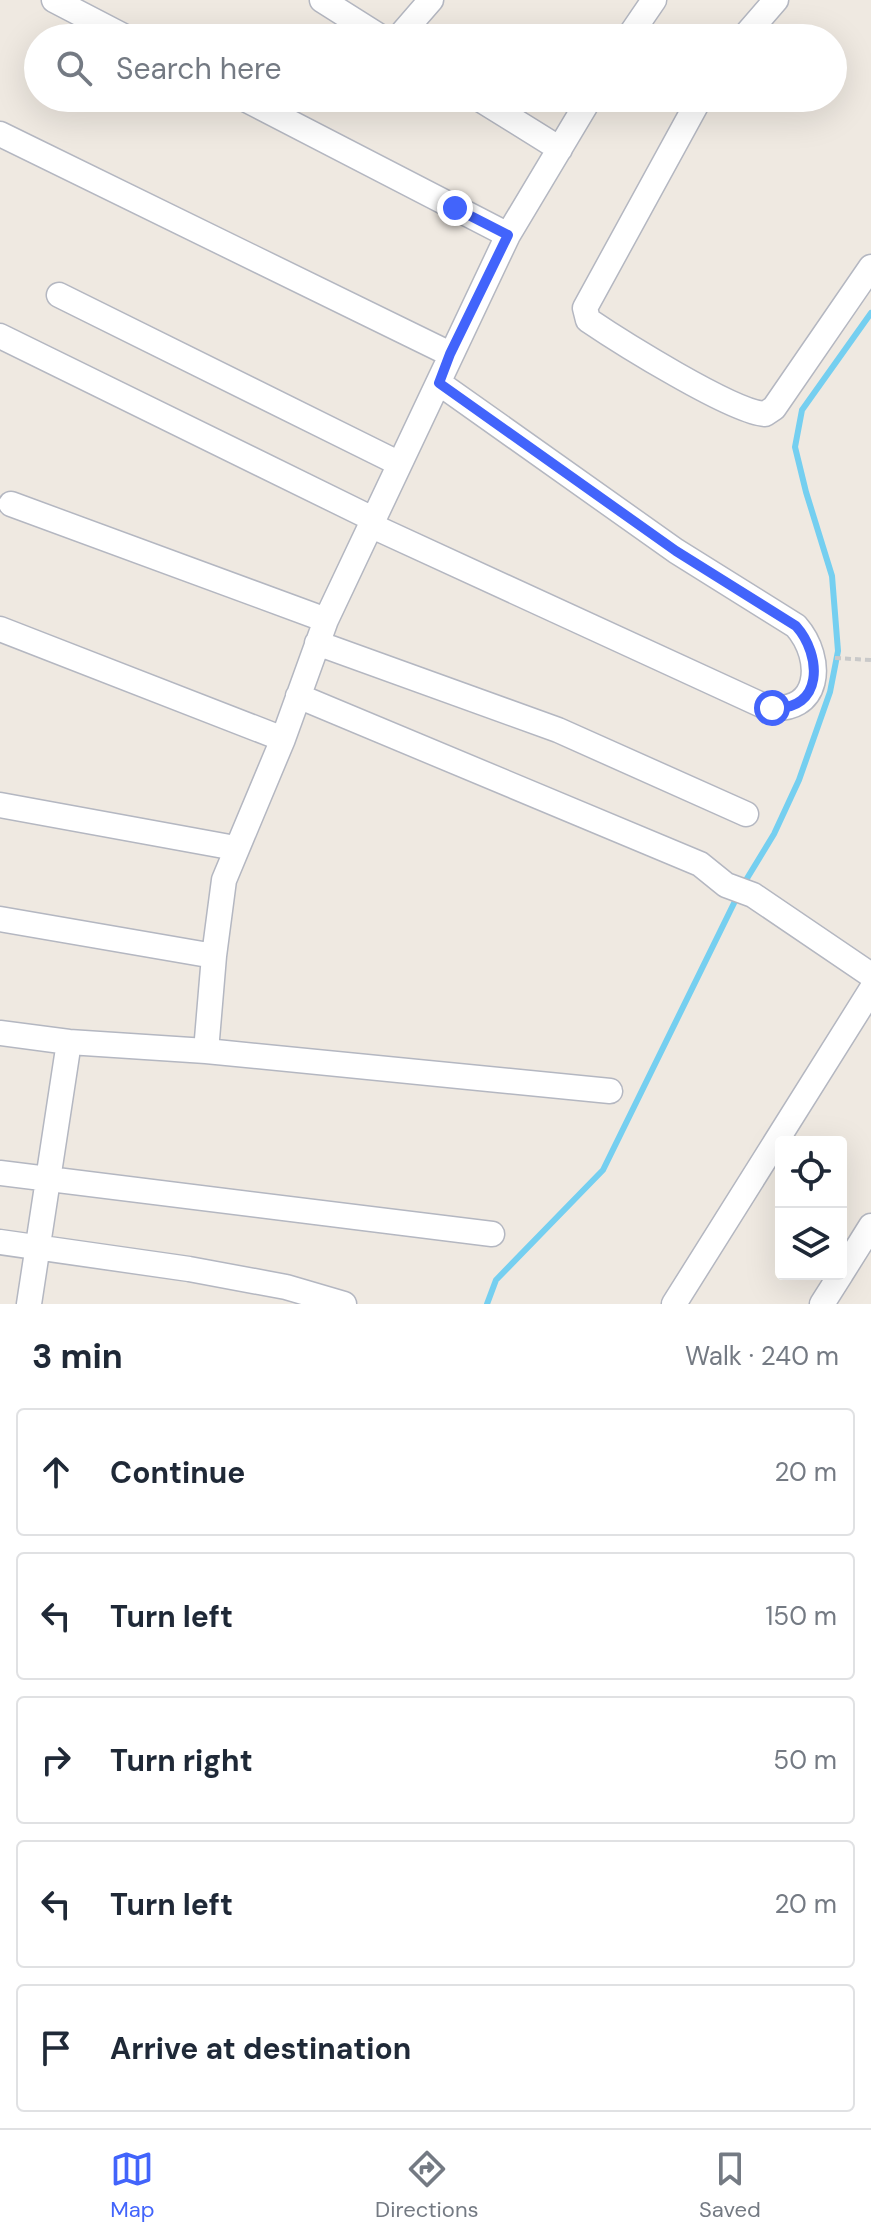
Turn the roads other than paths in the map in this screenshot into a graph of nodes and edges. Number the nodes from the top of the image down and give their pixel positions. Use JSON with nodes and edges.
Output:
{"nodes":[{"id":1,"x":54,"y":0,"type":"edge"},
{"id":2,"x":322,"y":0,"type":"edge"},
{"id":3,"x":431,"y":0,"type":"edge"},
{"id":4,"x":654,"y":0,"type":"edge"},
{"id":5,"x":776,"y":0,"type":"edge"},
{"id":6,"x":100,"y":24,"type":"edge"},
{"id":7,"x":360,"y":24,"type":"edge"},
{"id":8,"x":410,"y":24,"type":"edge"},
{"id":9,"x":638,"y":24,"type":"edge"},
{"id":10,"x":755,"y":24,"type":"edge"},
{"id":11,"x":270,"y":112,"type":"edge"},
{"id":12,"x":501,"y":112,"type":"edge"},
{"id":13,"x":582,"y":112,"type":"edge"},
{"id":14,"x":692,"y":112,"type":"edge"},
{"id":15,"x":0,"y":134,"type":"edge"},
{"id":16,"x":560,"y":149,"type":"junction"},
{"id":17,"x":508,"y":235,"type":"junction"},
{"id":18,"x":871,"y":267,"type":"edge"},
{"id":19,"x":59,"y":295,"type":"dead end"},
{"id":20,"x":0,"y":336,"type":"edge"},
{"id":21,"x":450,"y":354,"type":"junction"},
{"id":22,"x":439,"y":383,"type":"junction"},
{"id":23,"x":398,"y":463,"type":"junction"},
{"id":24,"x":11,"y":504,"type":"dead end"},
{"id":25,"x":372,"y":522,"type":"junction"},
{"id":26,"x":326,"y":620,"type":"junction"},
{"id":27,"x":0,"y":629,"type":"edge"},
{"id":28,"x":317,"y":643,"type":"junction"},
{"id":29,"x":298,"y":696,"type":"junction"},
{"id":30,"x":283,"y":739,"type":"junction"},
{"id":31,"x":0,"y":805,"type":"edge"},
{"id":32,"x":746,"y":814,"type":"dead end"},
{"id":33,"x":235,"y":848,"type":"junction"},
{"id":34,"x":0,"y":919,"type":"edge"},
{"id":35,"x":214,"y":956,"type":"junction"},
{"id":36,"x":871,"y":975,"type":"edge"},
{"id":37,"x":871,"y":990,"type":"edge"},
{"id":38,"x":0,"y":1033,"type":"edge"},
{"id":39,"x":69,"y":1042,"type":"junction"},
{"id":40,"x":206,"y":1051,"type":"junction"},
{"id":41,"x":610,"y":1091,"type":"dead end"},
{"id":42,"x":0,"y":1173,"type":"edge"},
{"id":43,"x":48,"y":1179,"type":"junction"},
{"id":44,"x":871,"y":1226,"type":"edge"},
{"id":45,"x":492,"y":1234,"type":"dead end"},
{"id":46,"x":0,"y":1242,"type":"edge"},
{"id":47,"x":38,"y":1246,"type":"junction"},
{"id":48,"x":847,"y":1264,"type":"edge"},
{"id":49,"x":837,"y":1280,"type":"edge"},
{"id":50,"x":29,"y":1304,"type":"edge"},
{"id":51,"x":344,"y":1304,"type":"edge"},
{"id":52,"x":674,"y":1304,"type":"edge"},
{"id":53,"x":822,"y":1304,"type":"edge"}],
"edges":[{"from":1,"to":6,"type":"street"},
{"from":2,"to":7,"type":"street"},
{"from":3,"to":8,"type":"street"},
{"from":4,"to":9,"type":"street"},
{"from":5,"to":10,"type":"street"},
{"from":11,"to":17,"type":"street"},
{"from":12,"to":16,"type":"street"},
{"from":13,"to":16,"type":"street"},
{"from":14,"to":18,"type":"street"},
{"from":15,"to":21,"type":"street"},
{"from":16,"to":17,"type":"street"},
{"from":17,"to":21,"type":"street"},
{"from":19,"to":23,"type":"street"},
{"from":20,"to":25,"type":"street"},
{"from":21,"to":22,"type":"street"},
{"from":22,"to":23,"type":"street"},
{"from":22,"to":25,"type":"street"},
{"from":23,"to":25,"type":"street"},
{"from":24,"to":26,"type":"street"},
{"from":25,"to":26,"type":"street"},
{"from":26,"to":28,"type":"street"},
{"from":27,"to":30,"type":"street"},
{"from":28,"to":29,"type":"street"},
{"from":28,"to":32,"type":"street"},
{"from":29,"to":30,"type":"street"},
{"from":29,"to":36,"type":"street"},
{"from":30,"to":33,"type":"street"},
{"from":31,"to":33,"type":"street"},
{"from":33,"to":35,"type":"street"},
{"from":34,"to":35,"type":"street"},
{"from":35,"to":40,"type":"street"},
{"from":37,"to":52,"type":"street"},
{"from":38,"to":39,"type":"street"},
{"from":39,"to":40,"type":"street"},
{"from":39,"to":43,"type":"street"},
{"from":40,"to":41,"type":"street"},
{"from":42,"to":43,"type":"street"},
{"from":43,"to":45,"type":"street"},
{"from":43,"to":47,"type":"street"},
{"from":44,"to":48,"type":"street"},
{"from":46,"to":47,"type":"street"},
{"from":47,"to":50,"type":"street"},
{"from":47,"to":51,"type":"street"},
{"from":49,"to":53,"type":"street"}]}
